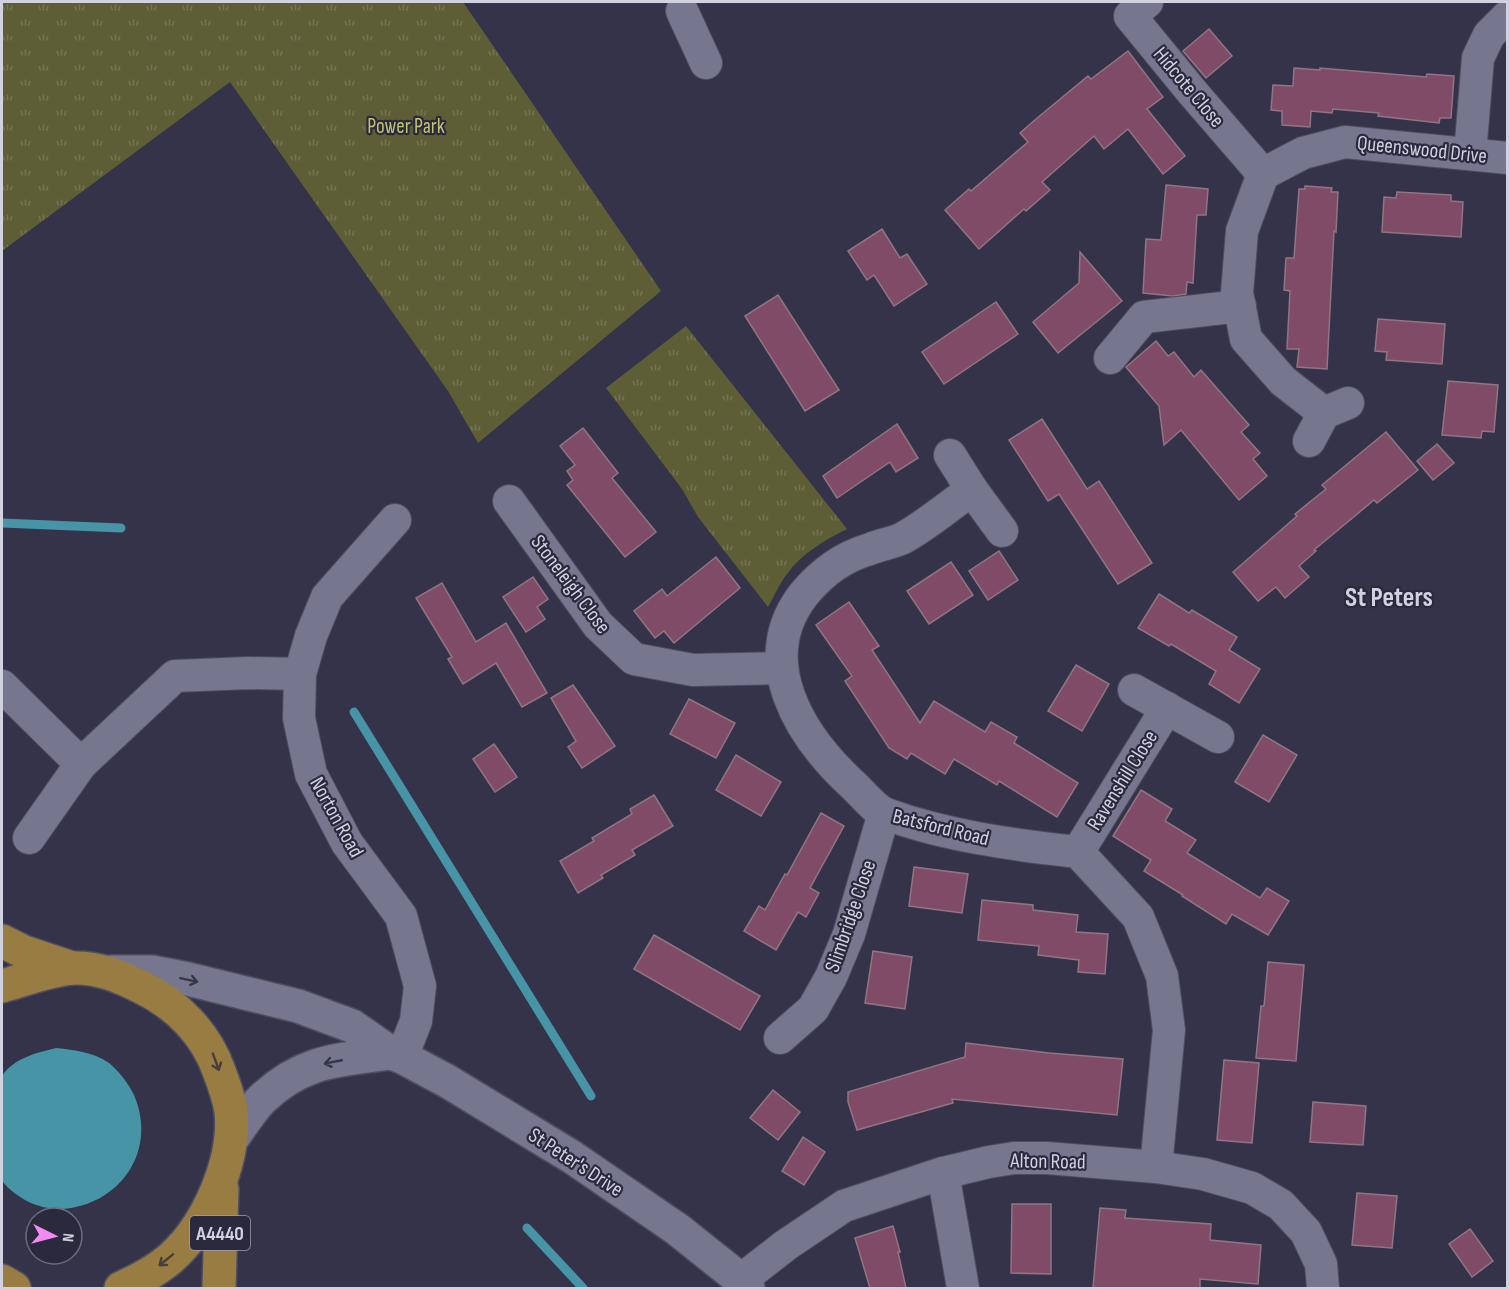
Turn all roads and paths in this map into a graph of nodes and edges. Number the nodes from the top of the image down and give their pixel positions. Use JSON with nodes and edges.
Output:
{"nodes":[{"id":1,"x":1147,"y":2,"type":"edge"},
{"id":2,"x":685,"y":5,"type":"edge"},
{"id":3,"x":1508,"y":16,"type":"edge"},
{"id":4,"x":706,"y":63,"type":"dead end"},
{"id":5,"x":1470,"y":154,"type":"junction"},
{"id":6,"x":1508,"y":158,"type":"edge"},
{"id":7,"x":1263,"y":174,"type":"junction"},
{"id":8,"x":1240,"y":306,"type":"junction"},
{"id":9,"x":1110,"y":358,"type":"dead end"},
{"id":10,"x":1310,"y":441,"type":"dead end"},
{"id":11,"x":950,"y":455,"type":"dead end"},
{"id":12,"x":972,"y":490,"type":"junction"},
{"id":13,"x":509,"y":501,"type":"dead end"},
{"id":14,"x":395,"y":520,"type":"dead end"},
{"id":15,"x":1002,"y":531,"type":"dead end"},
{"id":16,"x":782,"y":668,"type":"junction"},
{"id":17,"x":300,"y":674,"type":"junction"},
{"id":18,"x":2,"y":686,"type":"edge"},
{"id":19,"x":1134,"y":690,"type":"dead end"},
{"id":20,"x":1167,"y":708,"type":"junction"},
{"id":21,"x":1218,"y":737,"type":"dead end"},
{"id":22,"x":81,"y":764,"type":"junction"},
{"id":23,"x":884,"y":813,"type":"junction"},
{"id":24,"x":29,"y":838,"type":"dead end"},
{"id":25,"x":1078,"y":852,"type":"junction"},
{"id":26,"x":2,"y":940,"type":"edge"},
{"id":27,"x":72,"y":968,"type":"junction"},
{"id":28,"x":111,"y":972,"type":"junction"},
{"id":29,"x":2,"y":986,"type":"edge"},
{"id":30,"x":780,"y":1038,"type":"dead end"},
{"id":31,"x":397,"y":1055,"type":"junction"},
{"id":32,"x":231,"y":1140,"type":"junction"},
{"id":33,"x":1156,"y":1167,"type":"junction"},
{"id":34,"x":943,"y":1173,"type":"junction"},
{"id":35,"x":222,"y":1178,"type":"junction"},
{"id":36,"x":2,"y":1281,"type":"edge"},
{"id":37,"x":745,"y":1284,"type":"edge"},
{"id":38,"x":14,"y":1288,"type":"edge"},
{"id":39,"x":121,"y":1288,"type":"edge"},
{"id":40,"x":219,"y":1288,"type":"edge"},
{"id":41,"x":963,"y":1288,"type":"edge"},
{"id":42,"x":1323,"y":1288,"type":"edge"}],
"edges":[{"from":1,"to":7,"type":"street","name":"Hidcote Close"},
{"from":2,"to":4,"type":"street"},
{"from":3,"to":5,"type":"street"},
{"from":5,"to":6,"type":"street","name":"Queenswood Drive"},
{"from":5,"to":7,"type":"street","name":"Queenswood Drive"},
{"from":7,"to":8,"type":"street"},
{"from":8,"to":9,"type":"street"},
{"from":8,"to":10,"type":"street"},
{"from":11,"to":12,"type":"street"},
{"from":12,"to":15,"type":"street"},
{"from":12,"to":16,"type":"street","name":"Batsford Road"},
{"from":13,"to":16,"type":"street","name":"Stoneleigh Close"},
{"from":14,"to":17,"type":"street","name":"Norton Road"},
{"from":16,"to":23,"type":"street","name":"Batsford Road"},
{"from":17,"to":22,"type":"street"},
{"from":17,"to":31,"type":"street","name":"Norton Road"},
{"from":18,"to":22,"type":"street"},
{"from":19,"to":20,"type":"street","name":"Ravenshill Close"},
{"from":20,"to":21,"type":"street","name":"Ravenshill Close"},
{"from":20,"to":25,"type":"street","name":"Ravenshill Close"},
{"from":22,"to":24,"type":"street"},
{"from":23,"to":25,"type":"street","name":"Batsford Road"},
{"from":23,"to":30,"type":"street","name":"Slimbridge Close"},
{"from":25,"to":33,"type":"street"},
{"from":26,"to":27,"type":"highway"},
{"from":27,"to":28,"type":"highway"},
{"from":27,"to":29,"type":"highway"},
{"from":28,"to":31,"type":"street","name":"St Peter's Drive","one_way":true},
{"from":28,"to":32,"type":"highway","one_way":true},
{"from":31,"to":32,"type":"street","one_way":true},
{"from":31,"to":37,"type":"street","name":"St Peter's Drive"},
{"from":32,"to":35,"type":"highway"},
{"from":33,"to":34,"type":"street","name":"Alton Road"},
{"from":33,"to":42,"type":"street","name":"Alton Road"},
{"from":34,"to":37,"type":"street","name":"Alton Road"},
{"from":34,"to":41,"type":"street"},
{"from":35,"to":39,"type":"highway","one_way":true},
{"from":35,"to":40,"type":"highway","number":"A4440"},
{"from":36,"to":38,"type":"highway"}]}
